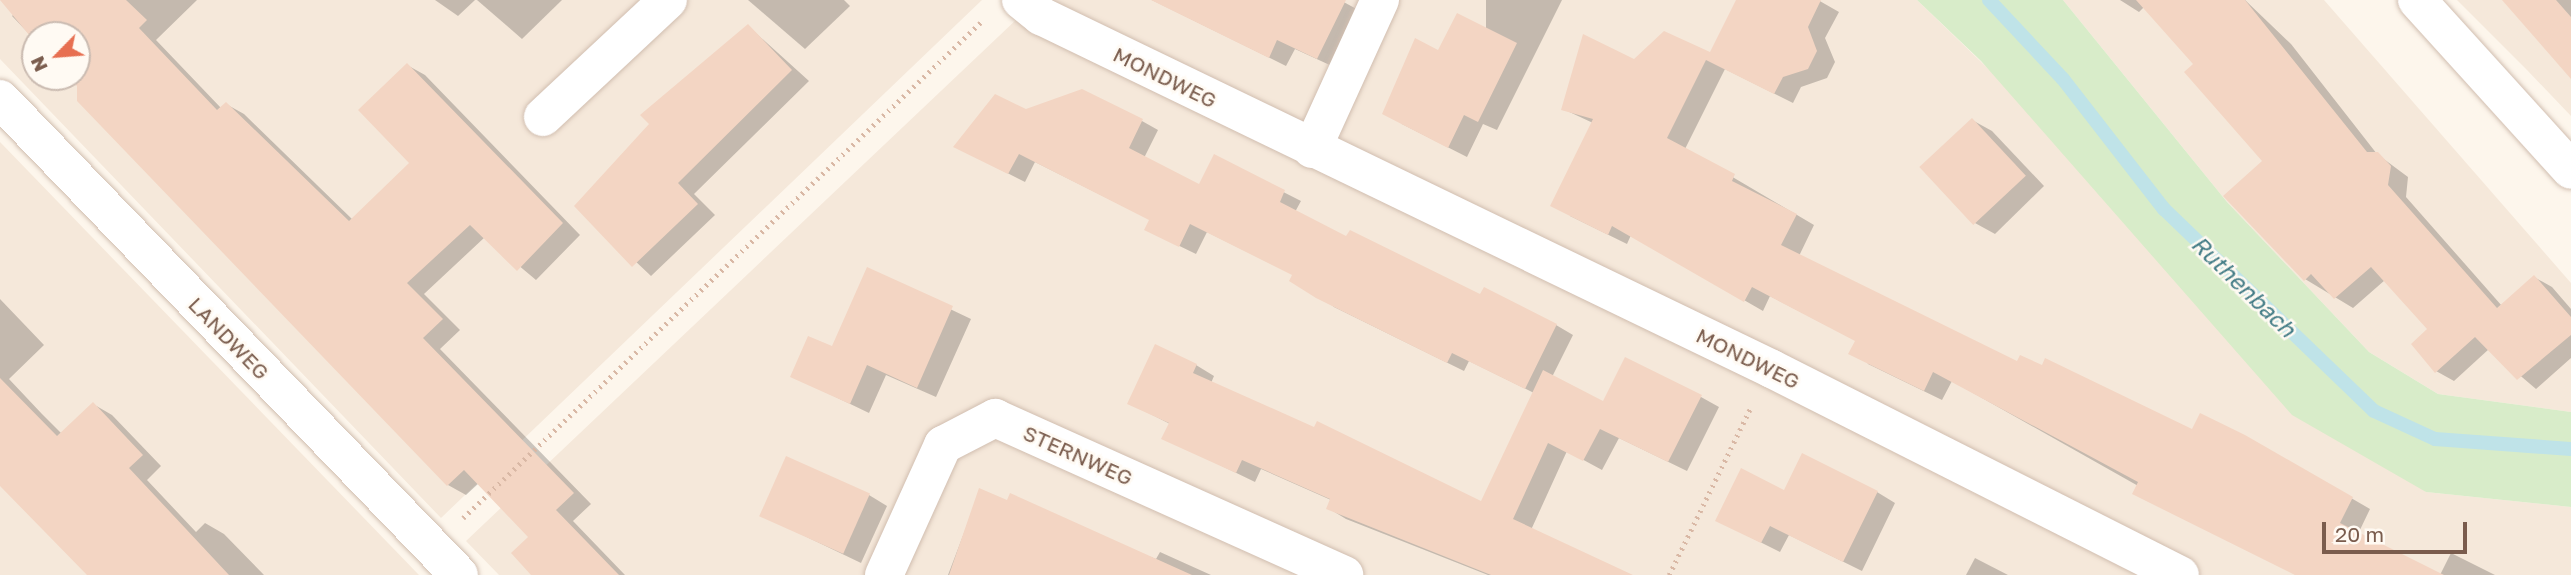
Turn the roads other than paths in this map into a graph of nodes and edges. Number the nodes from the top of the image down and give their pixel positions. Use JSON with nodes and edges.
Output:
{"nodes":[{"id":1,"x":668,"y":0,"type":"edge"},
{"id":2,"x":1380,"y":0,"type":"edge"},
{"id":3,"x":2417,"y":0,"type":"edge"},
{"id":4,"x":1005,"y":7,"type":"edge"},
{"id":5,"x":0,"y":99,"type":"edge"},
{"id":6,"x":543,"y":117,"type":"dead end"},
{"id":7,"x":1312,"y":149,"type":"junction"},
{"id":8,"x":2571,"y":170,"type":"edge"},
{"id":9,"x":459,"y":575,"type":"edge"},
{"id":10,"x":884,"y":575,"type":"edge"},
{"id":11,"x":1344,"y":575,"type":"edge"},
{"id":12,"x":2180,"y":575,"type":"edge"}],
"edges":[{"from":1,"to":6,"type":"street"},
{"from":2,"to":7,"type":"street"},
{"from":3,"to":8,"type":"street"},
{"from":4,"to":7,"type":"street","name":"MONDWEG"},
{"from":5,"to":9,"type":"street","name":"LANDWEG"},
{"from":7,"to":12,"type":"street","name":"MONDWEG"},
{"from":10,"to":11,"type":"street","name":"STERNWEG"}]}
